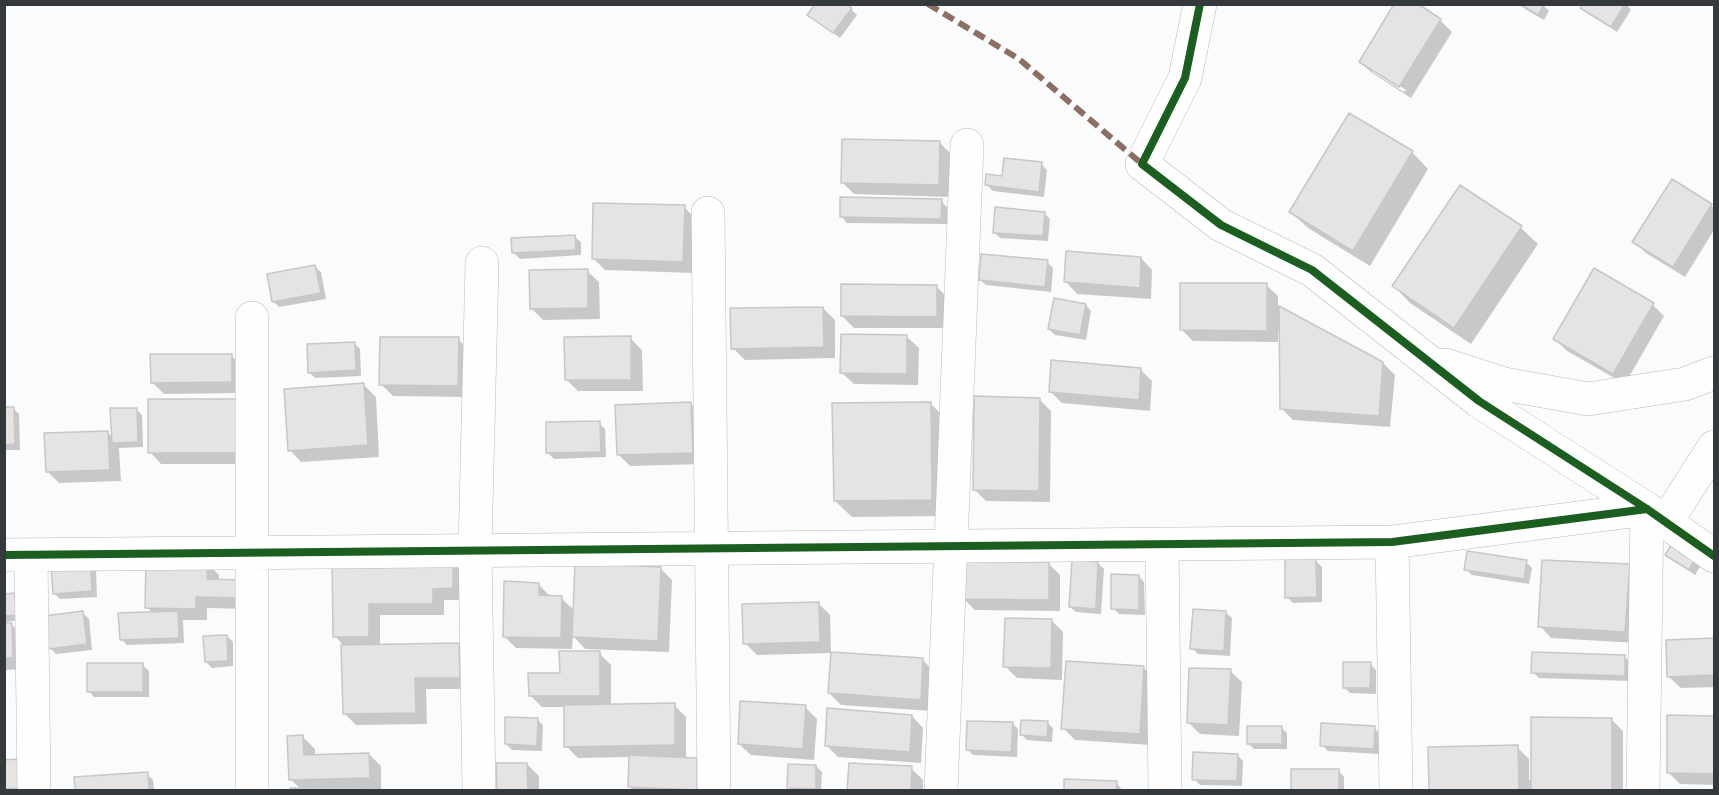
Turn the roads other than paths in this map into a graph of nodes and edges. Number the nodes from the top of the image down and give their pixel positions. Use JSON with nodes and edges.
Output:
{"nodes":[{"id":1,"x":1200,"y":4,"type":"edge"},
{"id":2,"x":967,"y":145,"type":"dead end"},
{"id":3,"x":708,"y":213,"type":"dead end"},
{"id":4,"x":482,"y":263,"type":"dead end"},
{"id":5,"x":252,"y":318,"type":"dead end"},
{"id":6,"x":1425,"y":359,"type":"junction"},
{"id":7,"x":1714,"y":373,"type":"edge"},
{"id":8,"x":1714,"y":447,"type":"edge"},
{"id":9,"x":1656,"y":516,"type":"junction"},
{"id":10,"x":1392,"y":542,"type":"junction"},
{"id":11,"x":1162,"y":544,"type":"junction"},
{"id":12,"x":950,"y":546,"type":"junction"},
{"id":13,"x":710,"y":548,"type":"junction"},
{"id":14,"x":475,"y":550,"type":"junction"},
{"id":15,"x":252,"y":552,"type":"junction"},
{"id":16,"x":18,"y":555,"type":"edge"},
{"id":17,"x":1714,"y":556,"type":"edge"},
{"id":18,"x":34,"y":790,"type":"edge"},
{"id":19,"x":252,"y":790,"type":"edge"},
{"id":20,"x":479,"y":790,"type":"edge"},
{"id":21,"x":714,"y":790,"type":"edge"},
{"id":22,"x":941,"y":790,"type":"edge"},
{"id":23,"x":1165,"y":790,"type":"edge"},
{"id":24,"x":1396,"y":790,"type":"edge"},
{"id":25,"x":1643,"y":790,"type":"edge"}],
"edges":[{"from":1,"to":6,"type":"street"},
{"from":2,"to":12,"type":"street"},
{"from":3,"to":13,"type":"street"},
{"from":4,"to":14,"type":"street"},
{"from":5,"to":15,"type":"street"},
{"from":6,"to":7,"type":"street"},
{"from":6,"to":9,"type":"street"},
{"from":8,"to":9,"type":"street"},
{"from":9,"to":10,"type":"street"},
{"from":9,"to":17,"type":"street"},
{"from":9,"to":25,"type":"street"},
{"from":10,"to":11,"type":"street"},
{"from":10,"to":24,"type":"street"},
{"from":11,"to":12,"type":"street"},
{"from":11,"to":23,"type":"street"},
{"from":12,"to":13,"type":"street"},
{"from":12,"to":22,"type":"street"},
{"from":13,"to":14,"type":"street"},
{"from":13,"to":21,"type":"street"},
{"from":14,"to":15,"type":"street"},
{"from":14,"to":20,"type":"street"},
{"from":15,"to":16,"type":"street"},
{"from":15,"to":19,"type":"street"},
{"from":16,"to":18,"type":"street"}]}
